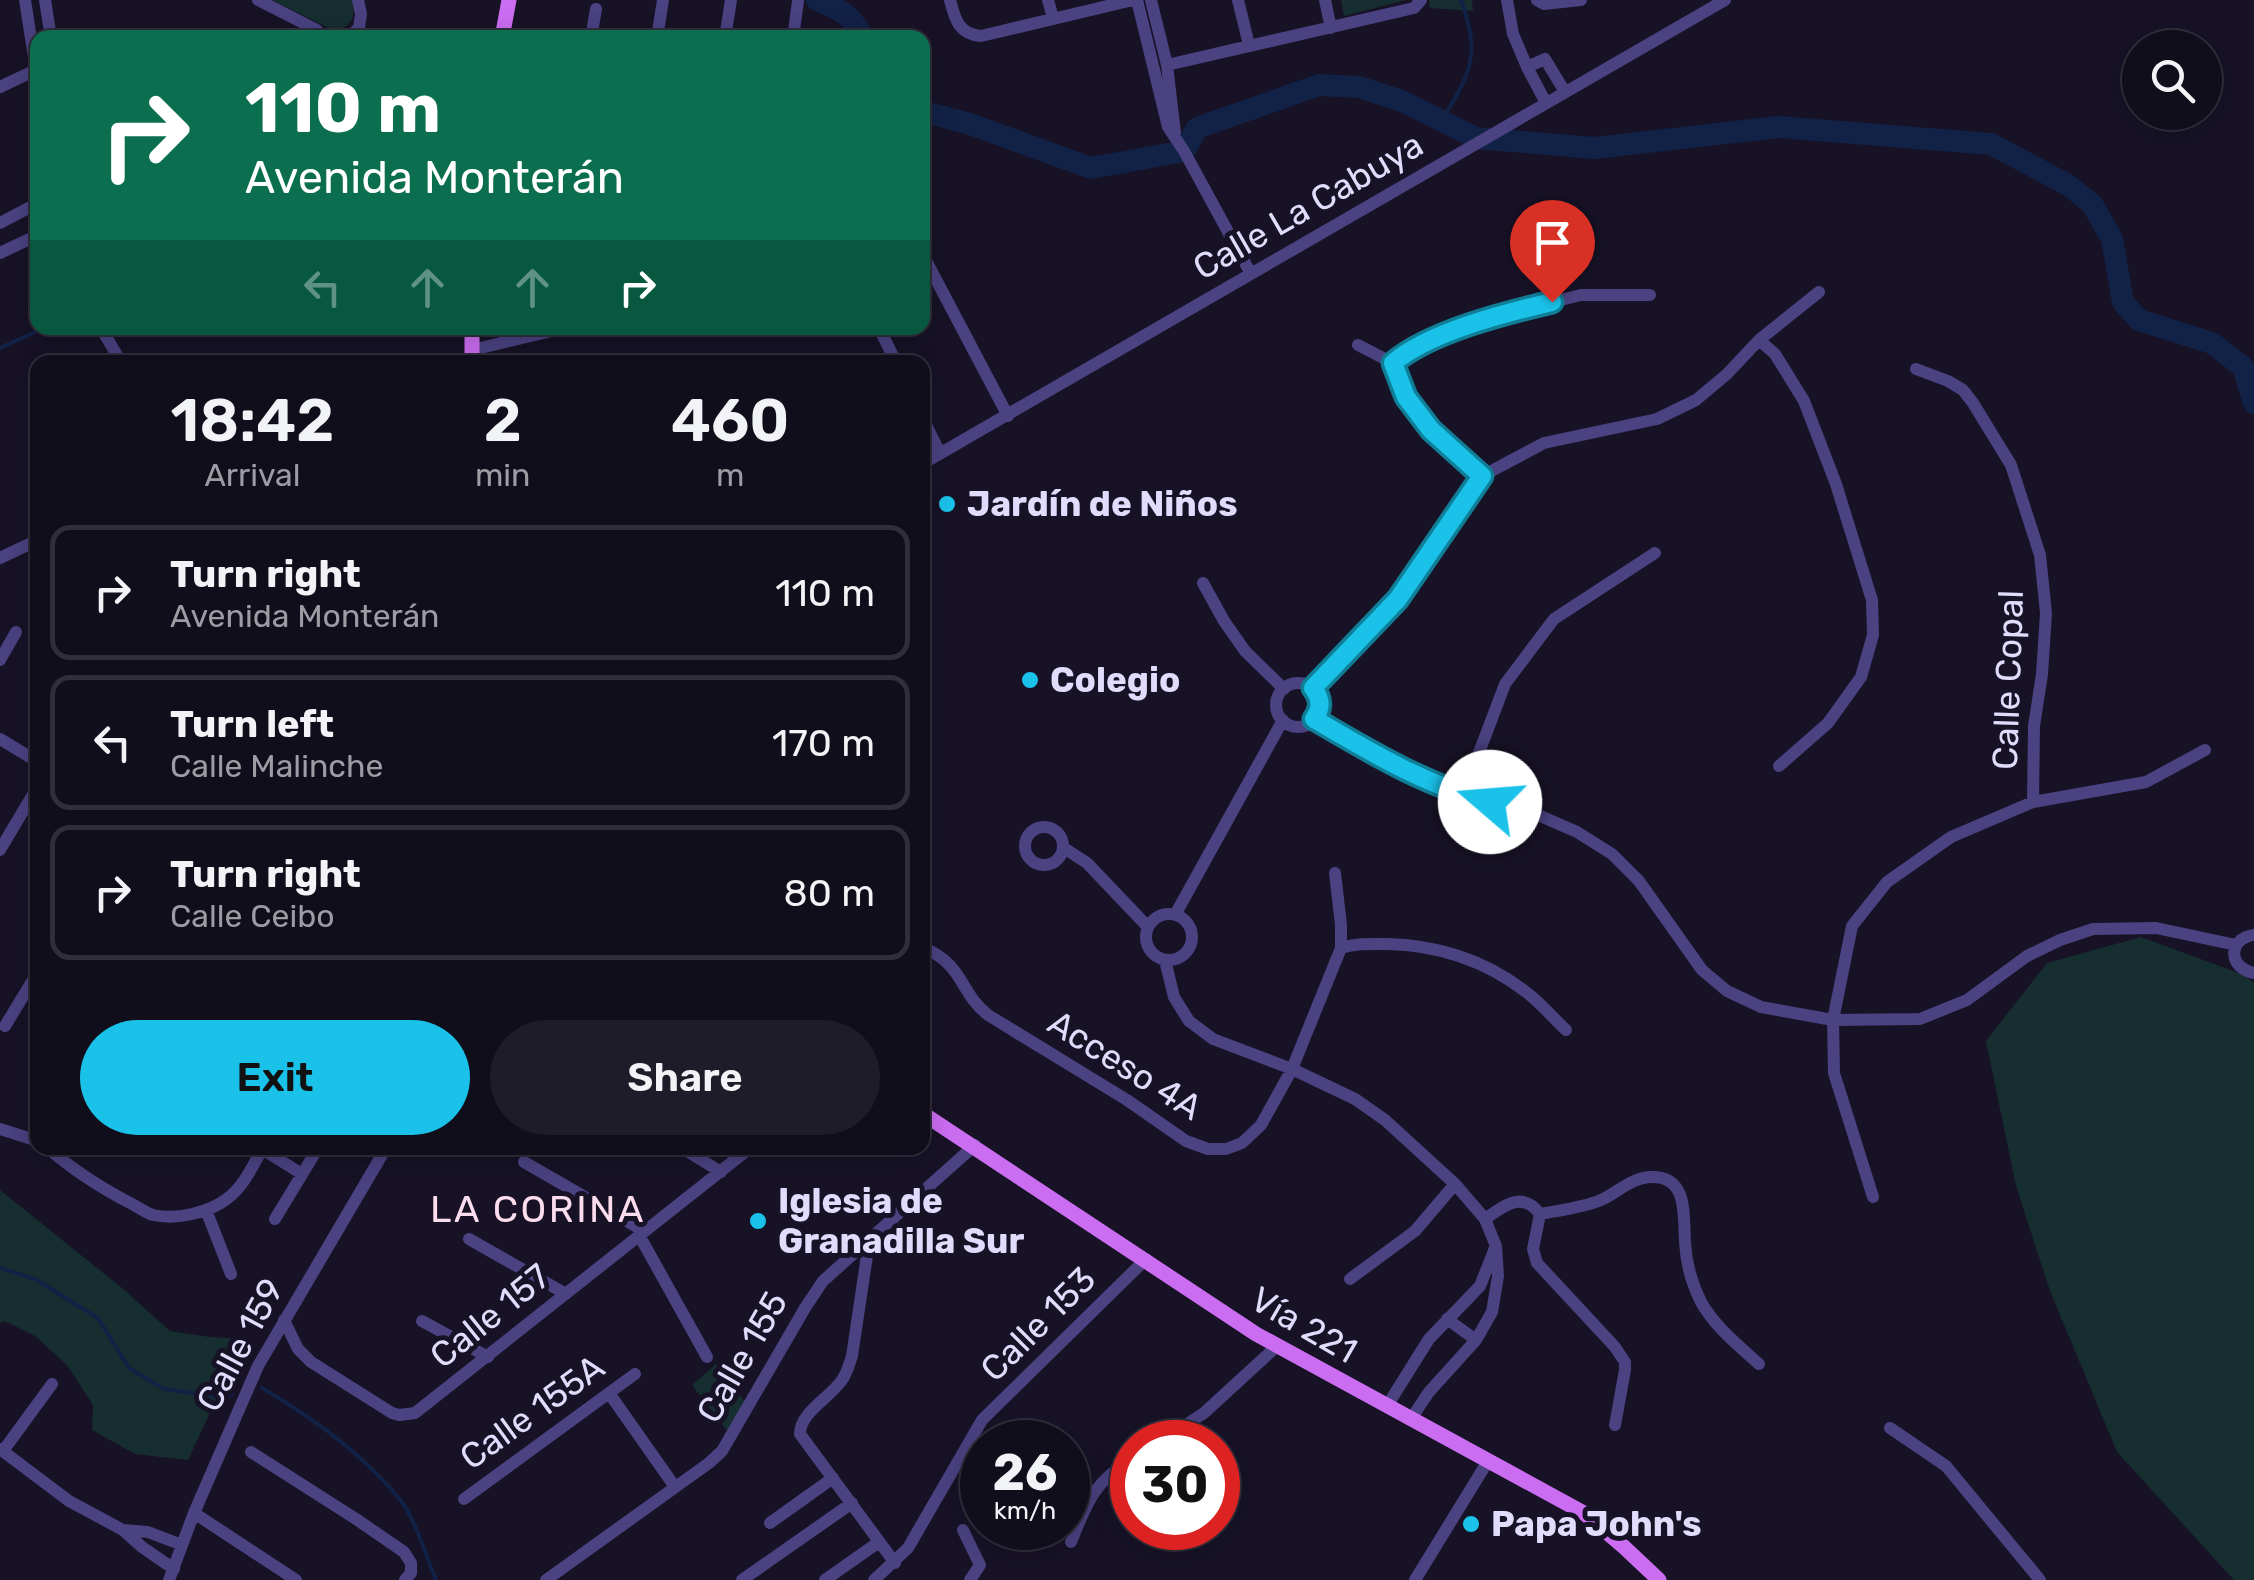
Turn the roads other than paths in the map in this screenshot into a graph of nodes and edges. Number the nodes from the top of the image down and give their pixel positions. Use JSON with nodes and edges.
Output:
{"nodes":[{"id":1,"x":25,"y":0,"type":"edge"},
{"id":2,"x":45,"y":0,"type":"edge"},
{"id":3,"x":258,"y":0,"type":"edge"},
{"id":4,"x":358,"y":0,"type":"edge"},
{"id":5,"x":664,"y":0,"type":"edge"},
{"id":6,"x":732,"y":0,"type":"edge"},
{"id":7,"x":950,"y":0,"type":"edge"},
{"id":8,"x":1048,"y":0,"type":"edge"},
{"id":9,"x":1135,"y":0,"type":"edge"},
{"id":10,"x":1151,"y":0,"type":"edge"},
{"id":11,"x":1238,"y":0,"type":"edge"},
{"id":12,"x":1324,"y":0,"type":"edge"},
{"id":13,"x":1421,"y":0,"type":"edge"},
{"id":14,"x":1507,"y":0,"type":"edge"},
{"id":15,"x":1537,"y":0,"type":"edge"},
{"id":16,"x":1581,"y":0,"type":"edge"},
{"id":17,"x":1724,"y":0,"type":"edge"},
{"id":18,"x":798,"y":1,"type":"edge"},
{"id":19,"x":596,"y":9,"type":"dead end"},
{"id":20,"x":1053,"y":18,"type":"junction"},
{"id":21,"x":1331,"y":28,"type":"junction"},
{"id":22,"x":50,"y":30,"type":"edge"},
{"id":23,"x":317,"y":30,"type":"edge"},
{"id":24,"x":357,"y":30,"type":"edge"},
{"id":25,"x":592,"y":30,"type":"edge"},
{"id":26,"x":658,"y":30,"type":"edge"},
{"id":27,"x":726,"y":30,"type":"edge"},
{"id":28,"x":794,"y":30,"type":"edge"},
{"id":29,"x":30,"y":31,"type":"edge"},
{"id":30,"x":1249,"y":45,"type":"junction"},
{"id":31,"x":1166,"y":65,"type":"junction"},
{"id":32,"x":1527,"y":68,"type":"junction"},
{"id":33,"x":30,"y":72,"type":"edge"},
{"id":34,"x":0,"y":87,"type":"edge"},
{"id":35,"x":1565,"y":92,"type":"junction"},
{"id":36,"x":1546,"y":103,"type":"junction"},
{"id":37,"x":1175,"y":136,"type":"junction"},
{"id":38,"x":30,"y":208,"type":"edge"},
{"id":39,"x":0,"y":223,"type":"edge"},
{"id":40,"x":30,"y":239,"type":"edge"},
{"id":41,"x":0,"y":254,"type":"edge"},
{"id":42,"x":930,"y":268,"type":"edge"},
{"id":43,"x":1251,"y":274,"type":"junction"},
{"id":44,"x":1819,"y":292,"type":"dead end"},
{"id":45,"x":1650,"y":294,"type":"dead end"},
{"id":46,"x":541,"y":335,"type":"edge"},
{"id":47,"x":1759,"y":340,"type":"junction"},
{"id":48,"x":1358,"y":345,"type":"dead end"},
{"id":49,"x":475,"y":355,"type":"edge"},
{"id":50,"x":1393,"y":363,"type":"junction"},
{"id":51,"x":1916,"y":369,"type":"dead end"},
{"id":52,"x":1008,"y":416,"type":"junction"},
{"id":53,"x":930,"y":432,"type":"edge"},
{"id":54,"x":940,"y":453,"type":"junction"},
{"id":55,"x":930,"y":459,"type":"edge"},
{"id":56,"x":1482,"y":476,"type":"junction"},
{"id":57,"x":30,"y":544,"type":"edge"},
{"id":58,"x":1655,"y":553,"type":"dead end"},
{"id":59,"x":0,"y":558,"type":"edge"},
{"id":60,"x":1202,"y":583,"type":"dead end"},
{"id":61,"x":16,"y":632,"type":"dead end"},
{"id":62,"x":0,"y":660,"type":"edge"},
{"id":63,"x":1284,"y":688,"type":"junction"},
{"id":64,"x":1313,"y":688,"type":"junction"},
{"id":65,"x":1314,"y":719,"type":"junction"},
{"id":66,"x":1283,"y":720,"type":"junction"},
{"id":67,"x":0,"y":739,"type":"edge"},
{"id":68,"x":2205,"y":750,"type":"dead end"},
{"id":69,"x":30,"y":757,"type":"edge"},
{"id":70,"x":1779,"y":766,"type":"dead end"},
{"id":71,"x":1463,"y":795,"type":"junction"},
{"id":72,"x":30,"y":799,"type":"edge"},
{"id":73,"x":2033,"y":802,"type":"junction"},
{"id":74,"x":1064,"y":848,"type":"dead end"},
{"id":75,"x":0,"y":850,"type":"edge"},
{"id":76,"x":1335,"y":873,"type":"dead end"},
{"id":77,"x":1175,"y":915,"type":"junction"},
{"id":78,"x":1148,"y":928,"type":"junction"},
{"id":79,"x":2254,"y":936,"type":"edge"},
{"id":80,"x":2236,"y":945,"type":"junction"},
{"id":81,"x":1341,"y":948,"type":"junction"},
{"id":82,"x":930,"y":951,"type":"edge"},
{"id":83,"x":1165,"y":960,"type":"junction"},
{"id":84,"x":2254,"y":973,"type":"edge"},
{"id":85,"x":30,"y":986,"type":"edge"},
{"id":86,"x":1833,"y":1020,"type":"junction"},
{"id":87,"x":5,"y":1026,"type":"dead end"},
{"id":88,"x":1566,"y":1030,"type":"dead end"},
{"id":89,"x":1292,"y":1069,"type":"junction"},
{"id":90,"x":930,"y":1117,"type":"edge"},
{"id":91,"x":0,"y":1129,"type":"edge"},
{"id":92,"x":30,"y":1138,"type":"edge"},
{"id":93,"x":975,"y":1146,"type":"junction"},
{"id":94,"x":56,"y":1155,"type":"edge"},
{"id":95,"x":259,"y":1155,"type":"edge"},
{"id":96,"x":274,"y":1155,"type":"edge"},
{"id":97,"x":314,"y":1155,"type":"edge"},
{"id":98,"x":382,"y":1155,"type":"edge"},
{"id":99,"x":693,"y":1155,"type":"edge"},
{"id":100,"x":742,"y":1155,"type":"edge"},
{"id":101,"x":524,"y":1162,"type":"dead end"},
{"id":102,"x":721,"y":1172,"type":"junction"},
{"id":103,"x":302,"y":1174,"type":"junction"},
{"id":104,"x":1455,"y":1184,"type":"junction"},
{"id":105,"x":1873,"y":1197,"type":"dead end"},
{"id":106,"x":206,"y":1210,"type":"junction"},
{"id":107,"x":1540,"y":1214,"type":"junction"},
{"id":108,"x":275,"y":1219,"type":"dead end"},
{"id":109,"x":1485,"y":1219,"type":"junction"},
{"id":110,"x":642,"y":1233,"type":"junction"},
{"id":111,"x":469,"y":1238,"type":"dead end"},
{"id":112,"x":868,"y":1242,"type":"junction"},
{"id":113,"x":1496,"y":1246,"type":"junction"},
{"id":114,"x":1146,"y":1260,"type":"junction"},
{"id":115,"x":231,"y":1274,"type":"dead end"},
{"id":116,"x":1350,"y":1279,"type":"dead end"},
{"id":117,"x":566,"y":1294,"type":"junction"},
{"id":118,"x":1446,"y":1319,"type":"junction"},
{"id":119,"x":284,"y":1320,"type":"junction"},
{"id":120,"x":422,"y":1321,"type":"dead end"},
{"id":121,"x":1476,"y":1340,"type":"junction"},
{"id":122,"x":1277,"y":1346,"type":"junction"},
{"id":123,"x":488,"y":1357,"type":"junction"},
{"id":124,"x":707,"y":1357,"type":"dead end"},
{"id":125,"x":1760,"y":1364,"type":"dead end"},
{"id":126,"x":636,"y":1374,"type":"dead end"},
{"id":127,"x":52,"y":1384,"type":"dead end"},
{"id":128,"x":609,"y":1393,"type":"junction"},
{"id":129,"x":1386,"y":1406,"type":"junction"},
{"id":130,"x":1412,"y":1419,"type":"junction"},
{"id":131,"x":1192,"y":1420,"type":"edge"},
{"id":132,"x":1615,"y":1426,"type":"dead end"},
{"id":133,"x":1890,"y":1428,"type":"dead end"},
{"id":134,"x":2,"y":1450,"type":"edge"},
{"id":135,"x":251,"y":1452,"type":"dead end"},
{"id":136,"x":1488,"y":1461,"type":"junction"},
{"id":137,"x":1110,"y":1474,"type":"edge"},
{"id":138,"x":833,"y":1478,"type":"junction"},
{"id":139,"x":674,"y":1487,"type":"junction"},
{"id":140,"x":1090,"y":1496,"type":"edge"},
{"id":141,"x":464,"y":1499,"type":"dead end"},
{"id":142,"x":852,"y":1503,"type":"junction"},
{"id":143,"x":194,"y":1513,"type":"junction"},
{"id":144,"x":770,"y":1523,"type":"dead end"},
{"id":145,"x":122,"y":1530,"type":"junction"},
{"id":146,"x":879,"y":1542,"type":"junction"},
{"id":147,"x":182,"y":1545,"type":"junction"},
{"id":148,"x":972,"y":1550,"type":"edge"},
{"id":149,"x":895,"y":1563,"type":"junction"},
{"id":150,"x":172,"y":1575,"type":"edge"},
{"id":151,"x":296,"y":1580,"type":"edge"},
{"id":152,"x":405,"y":1580,"type":"edge"},
{"id":153,"x":546,"y":1580,"type":"edge"},
{"id":154,"x":742,"y":1580,"type":"edge"},
{"id":155,"x":825,"y":1580,"type":"edge"},
{"id":156,"x":874,"y":1580,"type":"edge"},
{"id":157,"x":970,"y":1580,"type":"edge"},
{"id":158,"x":1415,"y":1580,"type":"edge"},
{"id":159,"x":1659,"y":1580,"type":"edge"},
{"id":160,"x":2040,"y":1580,"type":"edge"}],
"edges":[{"from":1,"to":29,"type":"street"},
{"from":2,"to":22,"type":"street"},
{"from":3,"to":23,"type":"street"},
{"from":4,"to":24,"type":"street"},
{"from":5,"to":26,"type":"street"},
{"from":6,"to":27,"type":"street"},
{"from":7,"to":20,"type":"street"},
{"from":8,"to":20,"type":"street"},
{"from":9,"to":20,"type":"street"},
{"from":9,"to":37,"type":"street"},
{"from":10,"to":31,"type":"street"},
{"from":11,"to":30,"type":"street"},
{"from":12,"to":21,"type":"street"},
{"from":13,"to":21,"type":"street"},
{"from":14,"to":32,"type":"street"},
{"from":15,"to":16,"type":"street"},
{"from":17,"to":35,"type":"street","name":"Calle La Cabuya"},
{"from":18,"to":28,"type":"street"},
{"from":19,"to":25,"type":"street"},
{"from":21,"to":30,"type":"street"},
{"from":30,"to":31,"type":"street"},
{"from":31,"to":37,"type":"street"},
{"from":32,"to":35,"type":"street"},
{"from":32,"to":36,"type":"street"},
{"from":33,"to":34,"type":"street"},
{"from":35,"to":36,"type":"street","name":"Calle La Cabuya"},
{"from":36,"to":43,"type":"street","name":"Calle La Cabuya"},
{"from":37,"to":43,"type":"street"},
{"from":38,"to":39,"type":"street"},
{"from":40,"to":41,"type":"street"},
{"from":42,"to":52,"type":"street"},
{"from":43,"to":52,"type":"street","name":"Calle La Cabuya"},
{"from":44,"to":47,"type":"street"},
{"from":45,"to":50,"type":"street"},
{"from":46,"to":49,"type":"street"},
{"from":47,"to":56,"type":"street"},
{"from":47,"to":70,"type":"street"},
{"from":48,"to":50,"type":"street"},
{"from":50,"to":56,"type":"street"},
{"from":51,"to":73,"type":"street","name":"Calle Copal"},
{"from":52,"to":54,"type":"street","name":"Calle La Cabuya"},
{"from":53,"to":54,"type":"street"},
{"from":54,"to":55,"type":"street","name":"Calle La Cabuya"},
{"from":56,"to":64,"type":"street"},
{"from":57,"to":59,"type":"street"},
{"from":58,"to":71,"type":"street"},
{"from":60,"to":63,"type":"street"},
{"from":61,"to":62,"type":"street"},
{"from":63,"to":64,"type":"street"},
{"from":63,"to":66,"type":"street"},
{"from":64,"to":65,"type":"street"},
{"from":65,"to":66,"type":"street"},
{"from":65,"to":71,"type":"street"},
{"from":66,"to":77,"type":"street"},
{"from":67,"to":69,"type":"street"},
{"from":68,"to":73,"type":"street"},
{"from":71,"to":86,"type":"street"},
{"from":72,"to":75,"type":"street"},
{"from":73,"to":86,"type":"street"},
{"from":74,"to":78,"type":"street"},
{"from":76,"to":81,"type":"street"},
{"from":77,"to":78,"type":"street"},
{"from":77,"to":83,"type":"street"},
{"from":78,"to":83,"type":"street"},
{"from":79,"to":80,"type":"street"},
{"from":80,"to":84,"type":"street"},
{"from":80,"to":86,"type":"street"},
{"from":81,"to":88,"type":"street"},
{"from":81,"to":89,"type":"street","name":"Acceso 4A"},
{"from":82,"to":89,"type":"street","name":"Acceso 4A"},
{"from":83,"to":89,"type":"street"},
{"from":85,"to":87,"type":"street"},
{"from":86,"to":105,"type":"street"},
{"from":89,"to":104,"type":"street"},
{"from":90,"to":93,"type":"main road","name":"Vía 221"},
{"from":91,"to":92,"type":"street"},
{"from":93,"to":112,"type":"street","name":"Calle 155"},
{"from":93,"to":114,"type":"main road","name":"Vía 221"},
{"from":94,"to":106,"type":"street"},
{"from":95,"to":106,"type":"street"},
{"from":96,"to":103,"type":"street"},
{"from":97,"to":103,"type":"street"},
{"from":98,"to":119,"type":"street","name":"Calle 159"},
{"from":99,"to":102,"type":"street"},
{"from":100,"to":102,"type":"street","name":"Calle 157"},
{"from":101,"to":110,"type":"street"},
{"from":102,"to":110,"type":"street","name":"Calle 157"},
{"from":103,"to":108,"type":"street"},
{"from":104,"to":109,"type":"street"},
{"from":104,"to":116,"type":"street"},
{"from":106,"to":115,"type":"street"},
{"from":107,"to":109,"type":"street"},
{"from":107,"to":125,"type":"street"},
{"from":107,"to":132,"type":"street"},
{"from":109,"to":113,"type":"street"},
{"from":110,"to":117,"type":"street","name":"Calle 157"},
{"from":110,"to":124,"type":"street"},
{"from":111,"to":117,"type":"street"},
{"from":112,"to":138,"type":"street"},
{"from":112,"to":139,"type":"street","name":"Calle 155"},
{"from":113,"to":118,"type":"street"},
{"from":113,"to":121,"type":"street"},
{"from":114,"to":122,"type":"main road","name":"Vía 221"},
{"from":114,"to":149,"type":"street","name":"Calle 153"},
{"from":117,"to":123,"type":"street","name":"Calle 157"},
{"from":118,"to":121,"type":"street"},
{"from":118,"to":129,"type":"street"},
{"from":119,"to":123,"type":"street","name":"Calle 157"},
{"from":119,"to":143,"type":"street","name":"Calle 159"},
{"from":120,"to":123,"type":"street"},
{"from":121,"to":130,"type":"street"},
{"from":122,"to":129,"type":"main road","name":"Vía 221"},
{"from":122,"to":131,"type":"street"},
{"from":126,"to":128,"type":"street","name":"Calle 155A"},
{"from":127,"to":134,"type":"street"},
{"from":128,"to":139,"type":"street"},
{"from":128,"to":141,"type":"street","name":"Calle 155A"},
{"from":129,"to":130,"type":"main road","name":"Vía 221"},
{"from":130,"to":136,"type":"main road","name":"Vía 221"},
{"from":133,"to":160,"type":"street"},
{"from":134,"to":145,"type":"street"},
{"from":135,"to":152,"type":"street"},
{"from":136,"to":158,"type":"street"},
{"from":136,"to":159,"type":"main road","name":"Vía 221"},
{"from":137,"to":140,"type":"street"},
{"from":138,"to":142,"type":"street"},
{"from":138,"to":144,"type":"street"},
{"from":139,"to":153,"type":"street","name":"Calle 155"},
{"from":142,"to":146,"type":"street"},
{"from":142,"to":154,"type":"street"},
{"from":143,"to":147,"type":"street","name":"Calle 159"},
{"from":143,"to":151,"type":"street"},
{"from":145,"to":147,"type":"street"},
{"from":145,"to":150,"type":"street"},
{"from":146,"to":149,"type":"street"},
{"from":146,"to":155,"type":"street"},
{"from":147,"to":150,"type":"street","name":"Calle 159"},
{"from":148,"to":157,"type":"street"},
{"from":149,"to":156,"type":"street","name":"Calle 153"}]}
